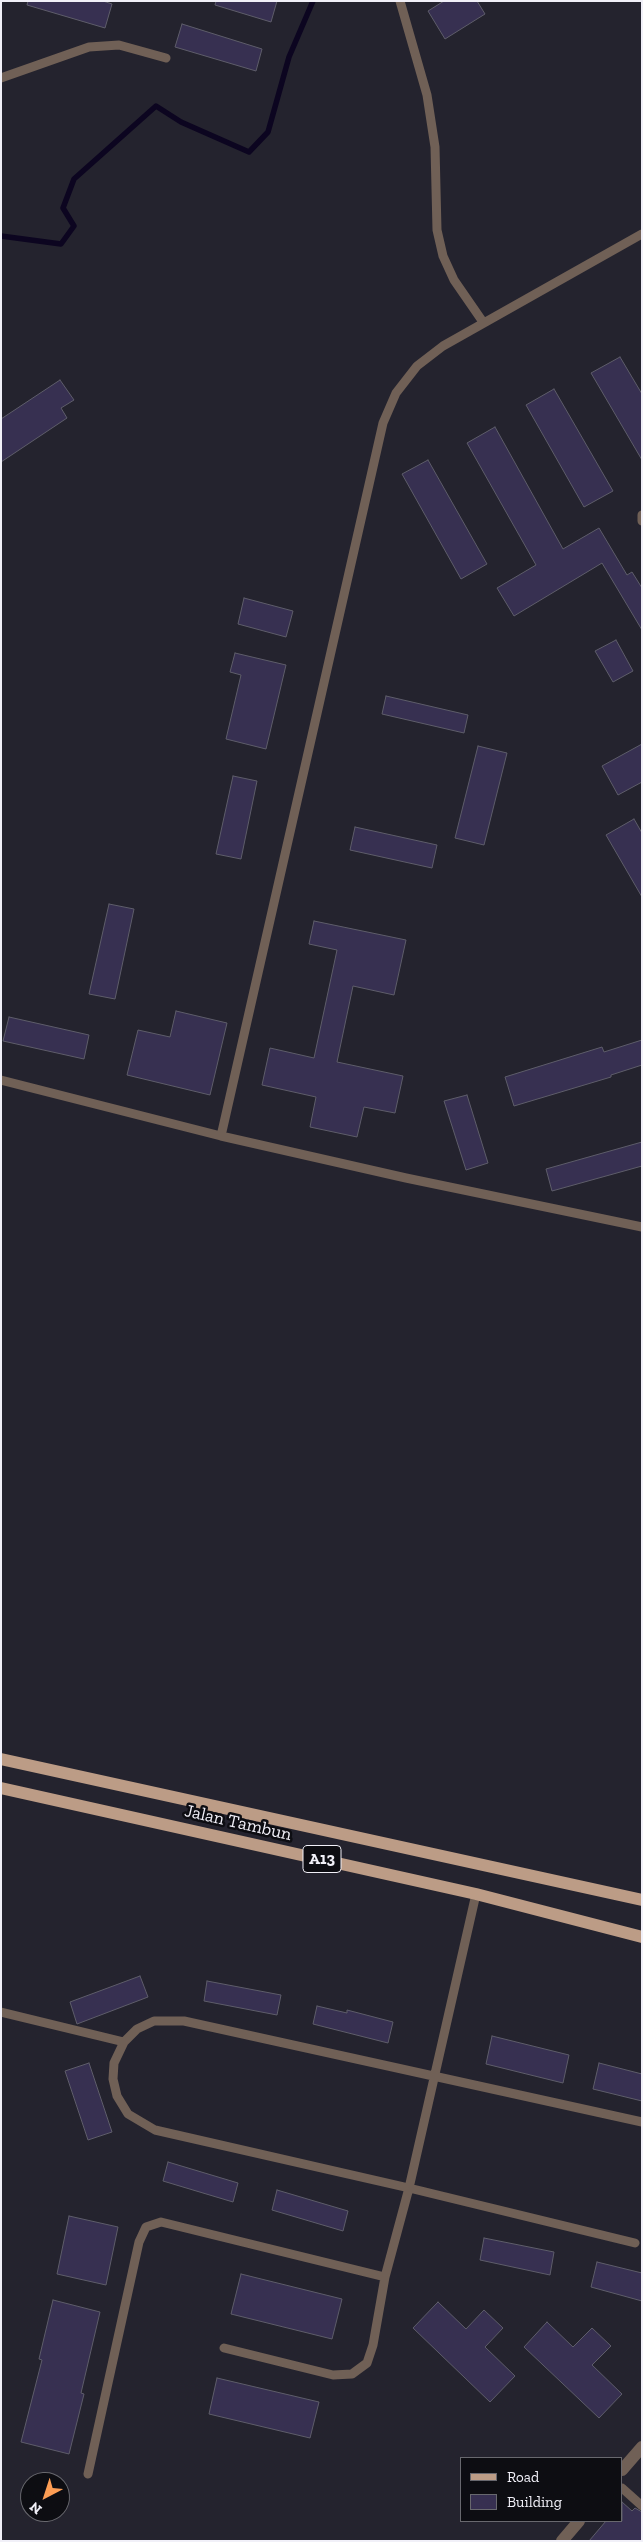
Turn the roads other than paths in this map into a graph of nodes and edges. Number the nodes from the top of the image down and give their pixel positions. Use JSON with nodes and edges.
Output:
{"nodes":[{"id":1,"x":400,"y":1,"type":"edge"},
{"id":2,"x":166,"y":58,"type":"dead end"},
{"id":3,"x":1,"y":78,"type":"edge"},
{"id":4,"x":642,"y":234,"type":"edge"},
{"id":5,"x":483,"y":322,"type":"junction"},
{"id":6,"x":642,"y":515,"type":"edge"},
{"id":7,"x":642,"y":521,"type":"edge"},
{"id":8,"x":1,"y":1080,"type":"edge"},
{"id":9,"x":221,"y":1136,"type":"junction"},
{"id":10,"x":642,"y":1226,"type":"edge"},
{"id":11,"x":1,"y":1758,"type":"edge"},
{"id":12,"x":1,"y":1788,"type":"edge"},
{"id":13,"x":476,"y":1894,"type":"junction"},
{"id":14,"x":642,"y":1900,"type":"edge"},
{"id":15,"x":642,"y":1937,"type":"edge"},
{"id":16,"x":1,"y":2012,"type":"edge"},
{"id":17,"x":124,"y":2042,"type":"junction"},
{"id":18,"x":434,"y":2077,"type":"junction"},
{"id":19,"x":642,"y":2122,"type":"edge"},
{"id":20,"x":410,"y":2188,"type":"junction"},
{"id":21,"x":635,"y":2243,"type":"dead end"},
{"id":22,"x":385,"y":2277,"type":"junction"},
{"id":23,"x":224,"y":2348,"type":"dead end"},
{"id":24,"x":642,"y":2447,"type":"edge"},
{"id":25,"x":623,"y":2469,"type":"edge"},
{"id":26,"x":88,"y":2474,"type":"dead end"},
{"id":27,"x":623,"y":2489,"type":"edge"},
{"id":28,"x":642,"y":2506,"type":"edge"},
{"id":29,"x":578,"y":2522,"type":"edge"},
{"id":30,"x":562,"y":2541,"type":"edge"}],
"edges":[{"from":1,"to":5,"type":"lane"},
{"from":2,"to":3,"type":"lane"},
{"from":4,"to":5,"type":"lane"},
{"from":5,"to":9,"type":"lane"},
{"from":6,"to":7,"type":"lane"},
{"from":8,"to":9,"type":"lane"},
{"from":9,"to":10,"type":"lane"},
{"from":11,"to":14,"type":"main road","name":"Jalan Tambun","number":"A13"},
{"from":12,"to":13,"type":"main road","name":"Jalan Tambun","number":"A13"},
{"from":13,"to":15,"type":"main road","name":"Jalan Tambun","number":"A13"},
{"from":13,"to":18,"type":"lane"},
{"from":16,"to":17,"type":"lane"},
{"from":17,"to":18,"type":"lane"},
{"from":17,"to":20,"type":"lane"},
{"from":18,"to":19,"type":"lane"},
{"from":18,"to":20,"type":"lane"},
{"from":20,"to":21,"type":"lane"},
{"from":20,"to":22,"type":"lane"},
{"from":22,"to":23,"type":"lane"},
{"from":22,"to":26,"type":"lane"},
{"from":24,"to":25,"type":"street"},
{"from":27,"to":28,"type":"lane"},
{"from":29,"to":30,"type":"street"}]}
